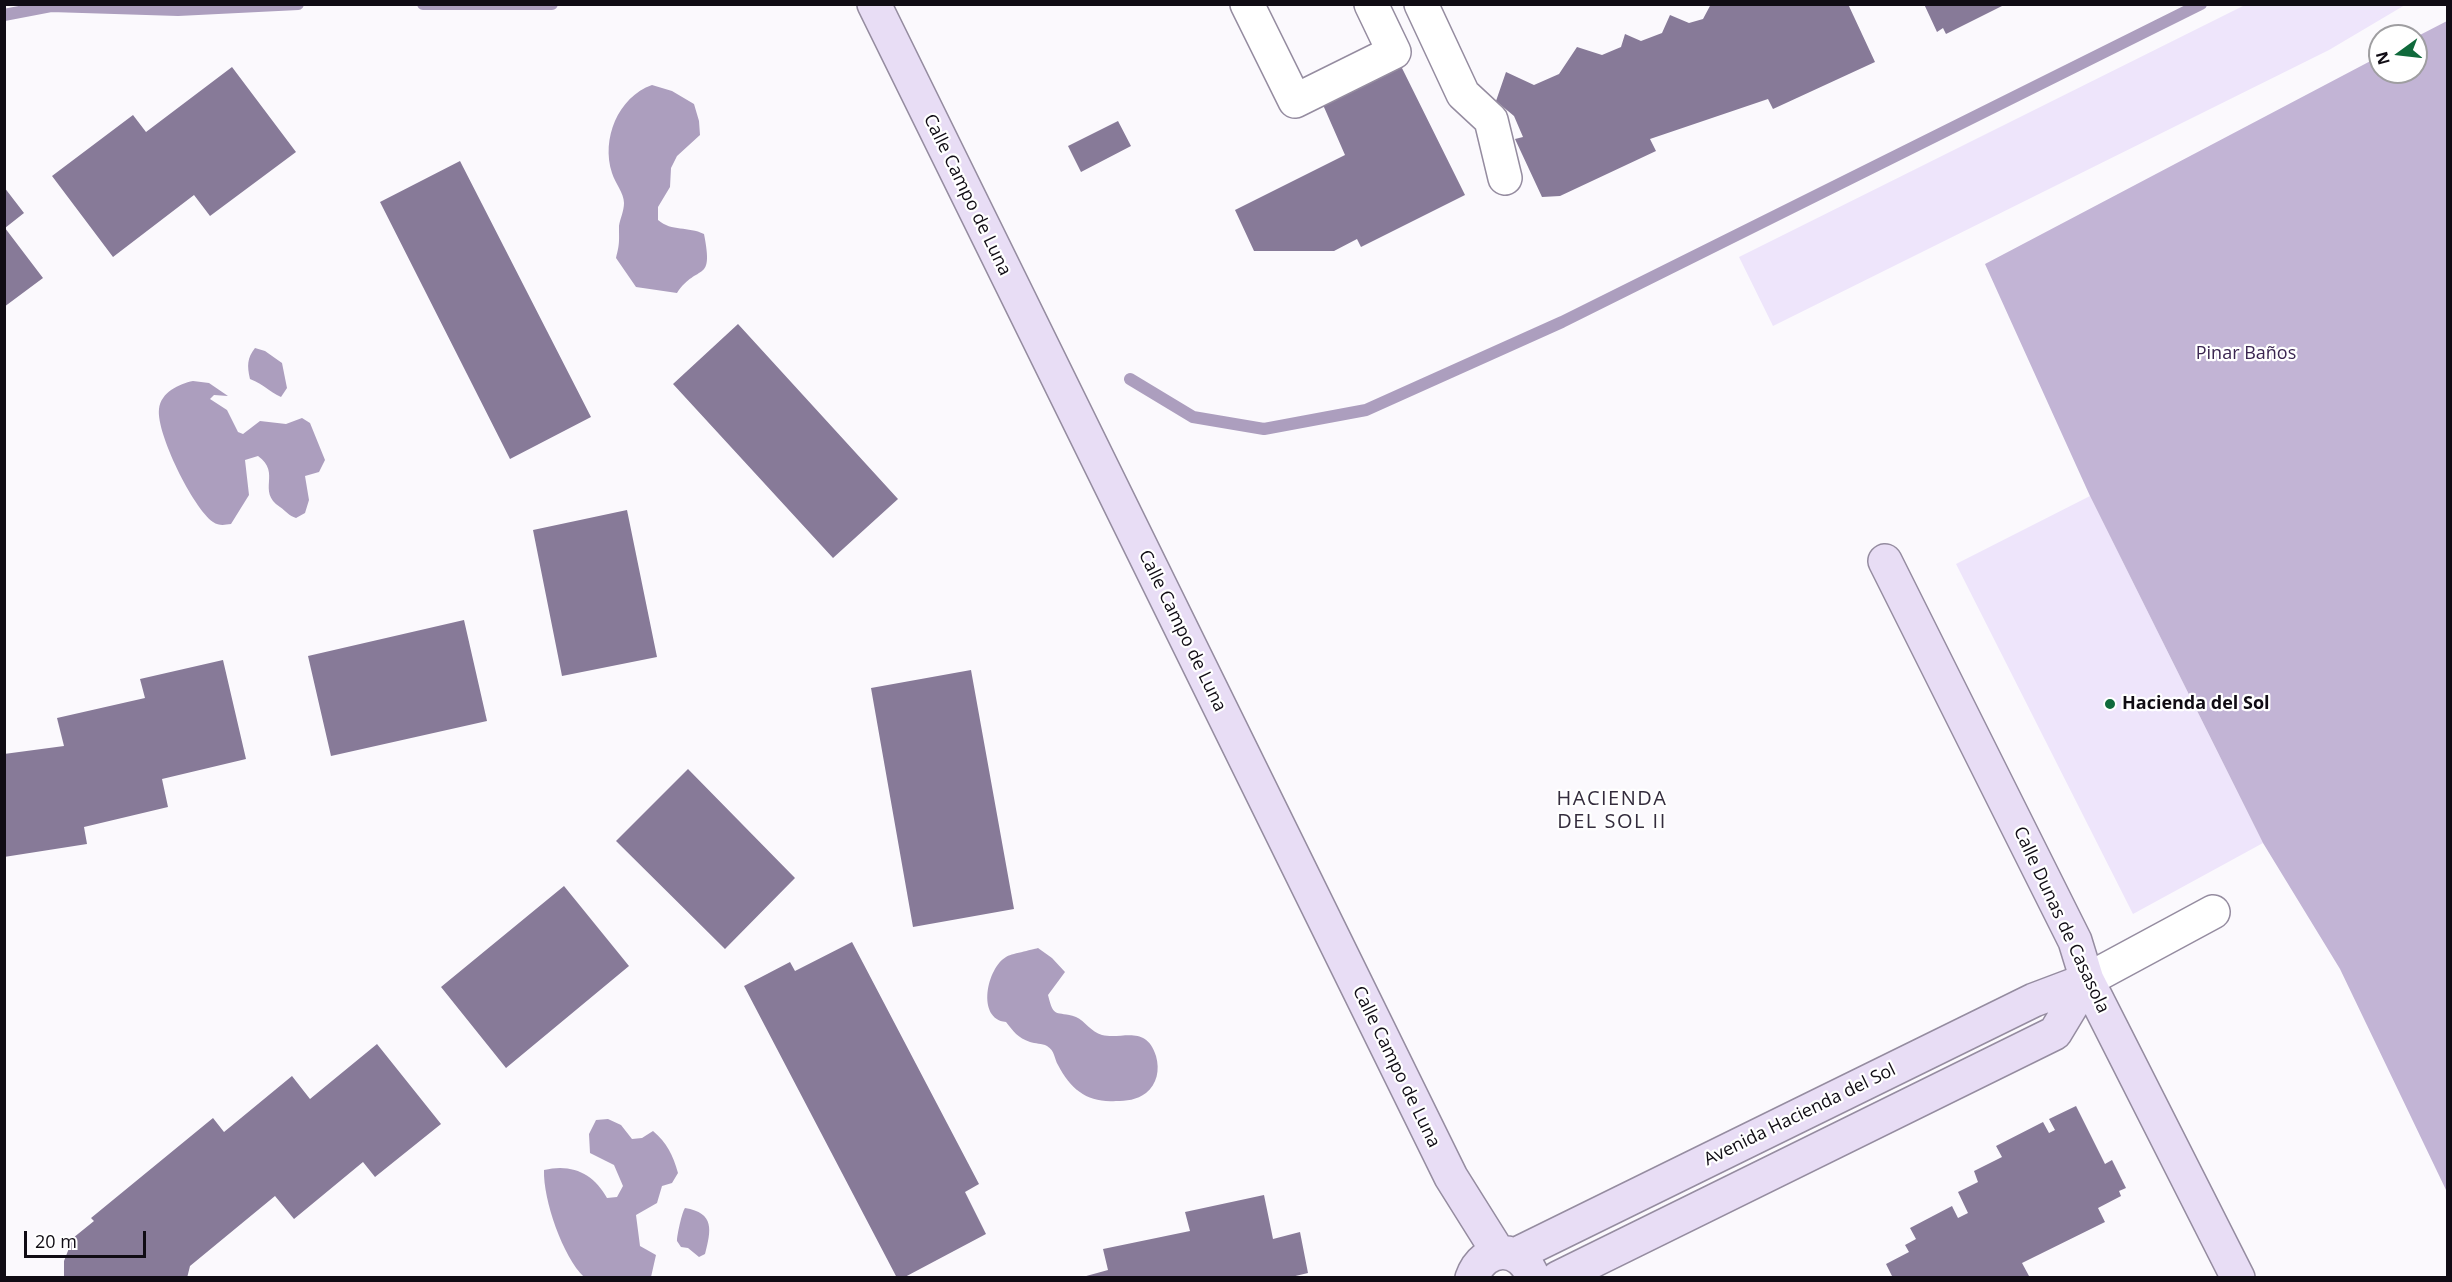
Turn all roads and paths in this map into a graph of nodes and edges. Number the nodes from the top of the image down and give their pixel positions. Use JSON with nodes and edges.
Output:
{"nodes":[{"id":1,"x":874,"y":4,"type":"edge"},
{"id":2,"x":1247,"y":4,"type":"edge"},
{"id":3,"x":1421,"y":4,"type":"edge"},
{"id":4,"x":1376,"y":6,"type":"edge"},
{"id":5,"x":1505,"y":178,"type":"dead end"},
{"id":6,"x":1885,"y":561,"type":"dead end"},
{"id":7,"x":2213,"y":912,"type":"dead end"},
{"id":8,"x":2087,"y":980,"type":"junction"},
{"id":9,"x":1515,"y":1262,"type":"edge"},
{"id":10,"x":1472,"y":1277,"type":"edge"},
{"id":11,"x":1558,"y":1278,"type":"edge"},
{"id":12,"x":2238,"y":1278,"type":"edge"}],
"edges":[{"from":1,"to":9,"type":"street","name":"Calle Campo de Luna"},
{"from":2,"to":4,"type":"street"},
{"from":3,"to":5,"type":"street"},
{"from":6,"to":8,"type":"street","name":"Calle Dunas de Casasola"},
{"from":7,"to":8,"type":"street","name":"Avenida Hacienda del Sol"},
{"from":8,"to":9,"type":"street","name":"Avenida Hacienda del Sol"},
{"from":8,"to":11,"type":"street"},
{"from":8,"to":12,"type":"street","name":"Calle Dunas de Casasola"},
{"from":9,"to":10,"type":"street","name":"Avenida Hacienda del Sol"}]}
